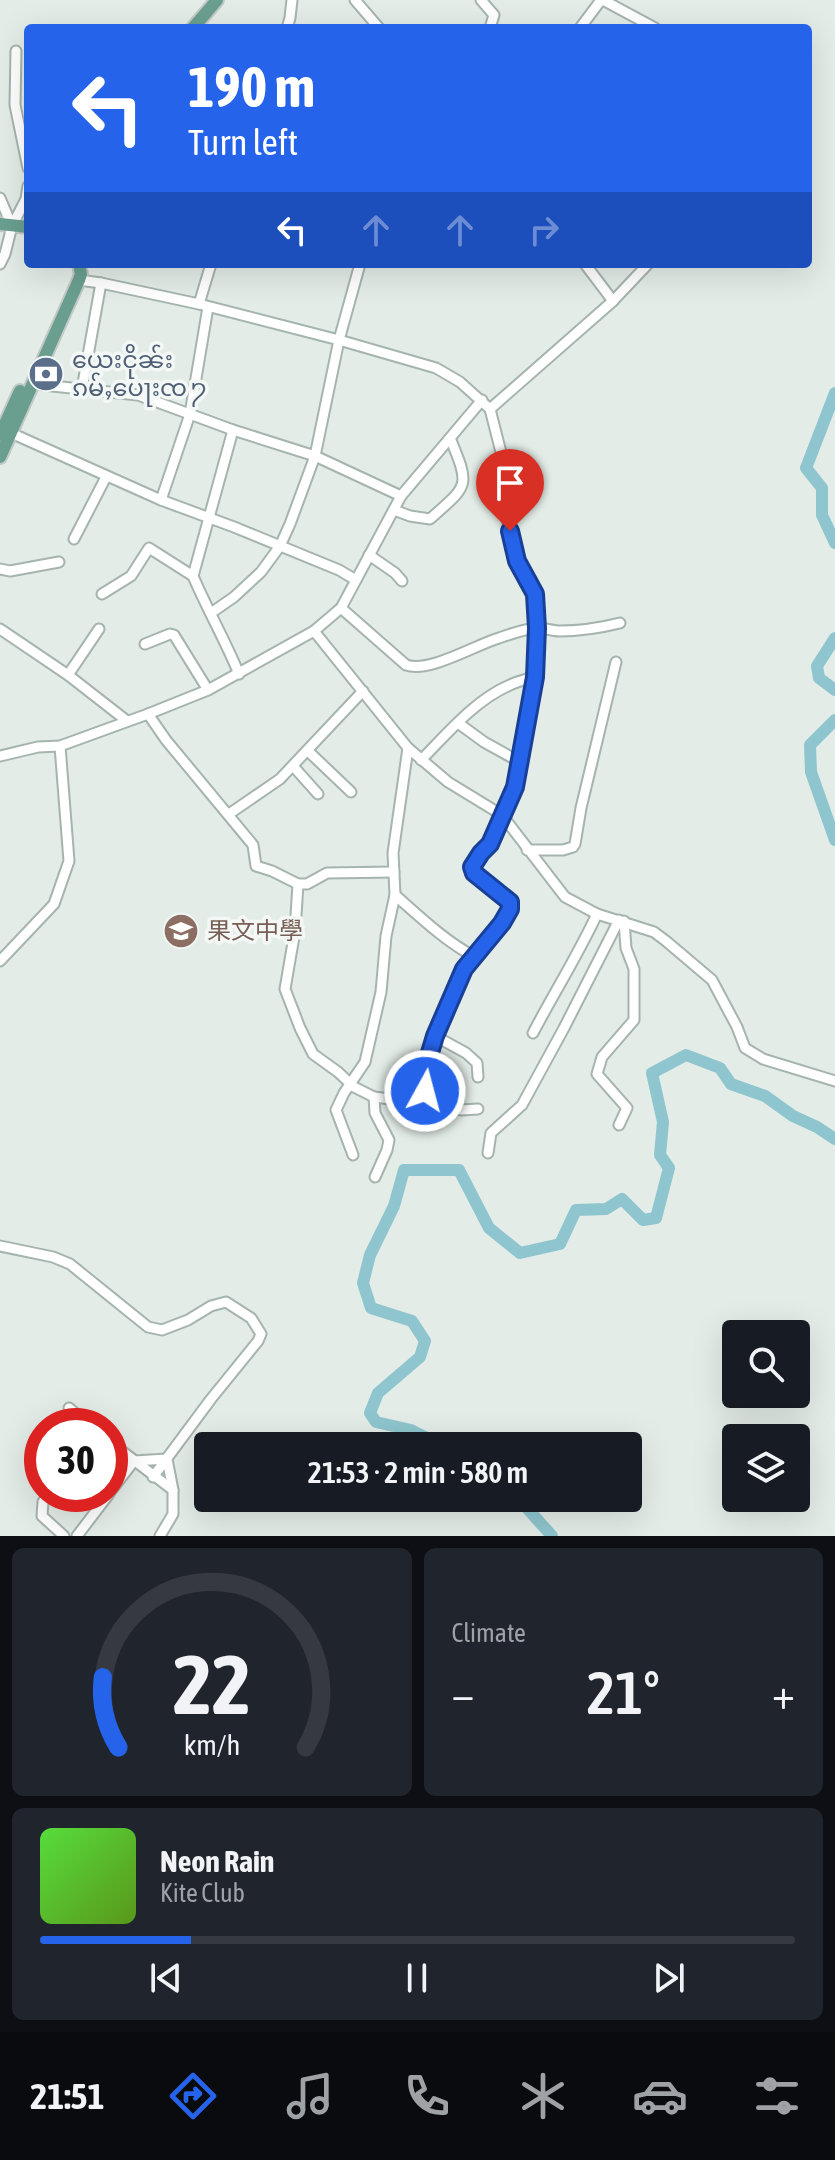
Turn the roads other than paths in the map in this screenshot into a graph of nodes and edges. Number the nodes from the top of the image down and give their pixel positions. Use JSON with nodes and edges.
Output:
{"nodes":[{"id":1,"x":217,"y":0,"type":"edge"},
{"id":2,"x":292,"y":0,"type":"edge"},
{"id":3,"x":355,"y":0,"type":"edge"},
{"id":4,"x":481,"y":0,"type":"edge"},
{"id":5,"x":602,"y":0,"type":"edge"},
{"id":6,"x":196,"y":24,"type":"edge"},
{"id":7,"x":288,"y":24,"type":"edge"},
{"id":8,"x":376,"y":24,"type":"edge"},
{"id":9,"x":491,"y":24,"type":"edge"},
{"id":10,"x":583,"y":24,"type":"edge"},
{"id":11,"x":647,"y":24,"type":"edge"},
{"id":12,"x":16,"y":51,"type":"dead end"},
{"id":13,"x":24,"y":149,"type":"edge"},
{"id":14,"x":0,"y":198,"type":"edge"},
{"id":15,"x":24,"y":202,"type":"edge"},
{"id":16,"x":6,"y":225,"type":"edge"},
{"id":17,"x":0,"y":264,"type":"edge"},
{"id":18,"x":210,"y":268,"type":"edge"},
{"id":19,"x":359,"y":268,"type":"edge"},
{"id":20,"x":588,"y":268,"type":"edge"},
{"id":21,"x":644,"y":268,"type":"edge"},
{"id":22,"x":81,"y":269,"type":"edge"},
{"id":23,"x":101,"y":283,"type":"junction"},
{"id":24,"x":613,"y":301,"type":"junction"},
{"id":25,"x":204,"y":305,"type":"junction"},
{"id":26,"x":339,"y":340,"type":"junction"},
{"id":27,"x":33,"y":384,"type":"junction"},
{"id":28,"x":82,"y":389,"type":"junction"},
{"id":29,"x":482,"y":400,"type":"junction"},
{"id":30,"x":490,"y":409,"type":"junction"},
{"id":31,"x":190,"y":414,"type":"junction"},
{"id":32,"x":233,"y":430,"type":"junction"},
{"id":33,"x":5,"y":434,"type":"edge"},
{"id":34,"x":450,"y":438,"type":"junction"},
{"id":35,"x":315,"y":456,"type":"junction"},
{"id":36,"x":0,"y":457,"type":"edge"},
{"id":37,"x":106,"y":477,"type":"junction"},
{"id":38,"x":401,"y":496,"type":"junction"},
{"id":39,"x":161,"y":500,"type":"junction"},
{"id":40,"x":394,"y":510,"type":"junction"},
{"id":41,"x":210,"y":518,"type":"junction"},
{"id":42,"x":74,"y":539,"type":"dead end"},
{"id":43,"x":280,"y":546,"type":"junction"},
{"id":44,"x":369,"y":555,"type":"junction"},
{"id":45,"x":59,"y":562,"type":"dead end"},
{"id":46,"x":0,"y":569,"type":"edge"},
{"id":47,"x":193,"y":576,"type":"junction"},
{"id":48,"x":356,"y":580,"type":"junction"},
{"id":49,"x":402,"y":581,"type":"dead end"},
{"id":50,"x":102,"y":594,"type":"dead end"},
{"id":51,"x":341,"y":608,"type":"junction"},
{"id":52,"x":211,"y":613,"type":"junction"},
{"id":53,"x":620,"y":623,"type":"dead end"},
{"id":54,"x":537,"y":628,"type":"junction"},
{"id":55,"x":0,"y":629,"type":"edge"},
{"id":56,"x":99,"y":629,"type":"dead end"},
{"id":57,"x":314,"y":631,"type":"junction"},
{"id":58,"x":145,"y":644,"type":"dead end"},
{"id":59,"x":616,"y":662,"type":"dead end"},
{"id":60,"x":239,"y":674,"type":"junction"},
{"id":61,"x":68,"y":675,"type":"junction"},
{"id":62,"x":535,"y":677,"type":"junction"},
{"id":63,"x":208,"y":690,"type":"junction"},
{"id":64,"x":363,"y":691,"type":"junction"},
{"id":65,"x":148,"y":714,"type":"junction"},
{"id":66,"x":127,"y":721,"type":"junction"},
{"id":67,"x":458,"y":723,"type":"junction"},
{"id":68,"x":60,"y":746,"type":"junction"},
{"id":69,"x":408,"y":748,"type":"junction"},
{"id":70,"x":308,"y":751,"type":"junction"},
{"id":71,"x":0,"y":756,"type":"edge"},
{"id":72,"x":421,"y":760,"type":"junction"},
{"id":73,"x":520,"y":762,"type":"junction"},
{"id":74,"x":293,"y":766,"type":"junction"},
{"id":75,"x":351,"y":792,"type":"dead end"},
{"id":76,"x":318,"y":794,"type":"dead end"},
{"id":77,"x":229,"y":814,"type":"junction"},
{"id":78,"x":502,"y":815,"type":"junction"},
{"id":79,"x":527,"y":850,"type":"junction"},
{"id":80,"x":394,"y":872,"type":"junction"},
{"id":81,"x":298,"y":884,"type":"junction"},
{"id":82,"x":395,"y":895,"type":"junction"},
{"id":83,"x":597,"y":914,"type":"junction"},
{"id":84,"x":622,"y":921,"type":"junction"},
{"id":85,"x":473,"y":956,"type":"junction"},
{"id":86,"x":0,"y":961,"type":"edge"},
{"id":87,"x":533,"y":1033,"type":"dead end"},
{"id":88,"x":435,"y":1036,"type":"junction"},
{"id":89,"x":478,"y":1077,"type":"dead end"},
{"id":90,"x":835,"y":1081,"type":"edge"},
{"id":91,"x":351,"y":1084,"type":"junction"},
{"id":92,"x":425,"y":1091,"type":"junction"},
{"id":93,"x":374,"y":1097,"type":"junction"},
{"id":94,"x":478,"y":1109,"type":"dead end"},
{"id":95,"x":619,"y":1125,"type":"dead end"},
{"id":96,"x":488,"y":1153,"type":"dead end"},
{"id":97,"x":353,"y":1155,"type":"dead end"},
{"id":98,"x":375,"y":1177,"type":"dead end"},
{"id":99,"x":0,"y":1246,"type":"edge"},
{"id":100,"x":128,"y":1456,"type":"edge"},
{"id":101,"x":167,"y":1459,"type":"junction"},
{"id":102,"x":134,"y":1461,"type":"junction"},
{"id":103,"x":128,"y":1469,"type":"edge"},
{"id":104,"x":153,"y":1477,"type":"junction"},
{"id":105,"x":173,"y":1490,"type":"junction"},
{"id":106,"x":42,"y":1512,"type":"edge"},
{"id":107,"x":95,"y":1512,"type":"edge"},
{"id":108,"x":64,"y":1536,"type":"edge"},
{"id":109,"x":77,"y":1536,"type":"edge"},
{"id":110,"x":160,"y":1536,"type":"edge"}],
"edges":[{"from":1,"to":6,"type":"main road"},
{"from":2,"to":7,"type":"street"},
{"from":3,"to":8,"type":"street"},
{"from":4,"to":9,"type":"street"},
{"from":5,"to":10,"type":"street"},
{"from":5,"to":11,"type":"street"},
{"from":12,"to":13,"type":"street"},
{"from":14,"to":16,"type":"street"},
{"from":15,"to":16,"type":"street"},
{"from":16,"to":17,"type":"street"},
{"from":18,"to":25,"type":"street"},
{"from":19,"to":26,"type":"street"},
{"from":20,"to":24,"type":"street"},
{"from":21,"to":24,"type":"street"},
{"from":22,"to":23,"type":"street"},
{"from":22,"to":27,"type":"main road"},
{"from":22,"to":33,"type":"main road"},
{"from":23,"to":25,"type":"street"},
{"from":23,"to":28,"type":"street"},
{"from":24,"to":30,"type":"street"},
{"from":25,"to":26,"type":"street"},
{"from":25,"to":31,"type":"street"},
{"from":26,"to":29,"type":"street"},
{"from":26,"to":35,"type":"street"},
{"from":27,"to":28,"type":"street"},
{"from":27,"to":33,"type":"main road"},
{"from":28,"to":31,"type":"street"},
{"from":29,"to":30,"type":"street"},
{"from":29,"to":34,"type":"street"},
{"from":30,"to":54,"type":"street"},
{"from":31,"to":32,"type":"street"},
{"from":31,"to":39,"type":"street"},
{"from":32,"to":35,"type":"street"},
{"from":32,"to":41,"type":"street"},
{"from":33,"to":36,"type":"main road"},
{"from":33,"to":37,"type":"street"},
{"from":34,"to":38,"type":"street"},
{"from":34,"to":40,"type":"street"},
{"from":35,"to":38,"type":"street"},
{"from":35,"to":43,"type":"street"},
{"from":37,"to":39,"type":"street"},
{"from":37,"to":42,"type":"street"},
{"from":38,"to":40,"type":"street"},
{"from":39,"to":41,"type":"street"},
{"from":40,"to":44,"type":"street"},
{"from":41,"to":43,"type":"street"},
{"from":41,"to":47,"type":"street"},
{"from":43,"to":48,"type":"street"},
{"from":43,"to":52,"type":"street"},
{"from":44,"to":48,"type":"street"},
{"from":44,"to":49,"type":"street"},
{"from":45,"to":46,"type":"street"},
{"from":47,"to":50,"type":"street"},
{"from":47,"to":52,"type":"street"},
{"from":48,"to":51,"type":"street"},
{"from":51,"to":54,"type":"street"},
{"from":51,"to":57,"type":"street"},
{"from":52,"to":60,"type":"street"},
{"from":53,"to":54,"type":"street"},
{"from":54,"to":62,"type":"street"},
{"from":55,"to":61,"type":"street"},
{"from":56,"to":61,"type":"street"},
{"from":57,"to":60,"type":"street"},
{"from":57,"to":64,"type":"street"},
{"from":58,"to":63,"type":"street"},
{"from":59,"to":79,"type":"street"},
{"from":60,"to":63,"type":"street"},
{"from":61,"to":66,"type":"street"},
{"from":62,"to":67,"type":"street"},
{"from":62,"to":73,"type":"street"},
{"from":63,"to":65,"type":"street"},
{"from":64,"to":69,"type":"street"},
{"from":64,"to":70,"type":"street"},
{"from":65,"to":66,"type":"street"},
{"from":65,"to":77,"type":"street"},
{"from":66,"to":68,"type":"street"},
{"from":67,"to":72,"type":"street"},
{"from":67,"to":73,"type":"street"},
{"from":68,"to":71,"type":"street"},
{"from":68,"to":86,"type":"street"},
{"from":69,"to":72,"type":"street"},
{"from":69,"to":80,"type":"street"},
{"from":70,"to":74,"type":"street"},
{"from":70,"to":75,"type":"street"},
{"from":72,"to":78,"type":"street"},
{"from":73,"to":78,"type":"street"},
{"from":74,"to":76,"type":"street"},
{"from":74,"to":77,"type":"street"},
{"from":77,"to":81,"type":"street"},
{"from":78,"to":79,"type":"street"},
{"from":78,"to":85,"type":"street"},
{"from":79,"to":83,"type":"street"},
{"from":80,"to":81,"type":"street"},
{"from":80,"to":82,"type":"street"},
{"from":81,"to":91,"type":"street"},
{"from":82,"to":85,"type":"street"},
{"from":82,"to":91,"type":"street"},
{"from":83,"to":84,"type":"street"},
{"from":83,"to":87,"type":"street"},
{"from":84,"to":90,"type":"street"},
{"from":84,"to":95,"type":"street"},
{"from":84,"to":96,"type":"street"},
{"from":85,"to":88,"type":"street"},
{"from":88,"to":89,"type":"street"},
{"from":88,"to":92,"type":"street"},
{"from":91,"to":93,"type":"street"},
{"from":91,"to":97,"type":"street"},
{"from":92,"to":93,"type":"street"},
{"from":92,"to":94,"type":"street"},
{"from":93,"to":98,"type":"street"},
{"from":99,"to":101,"type":"street"},
{"from":100,"to":102,"type":"street"},
{"from":101,"to":102,"type":"street"},
{"from":101,"to":104,"type":"street"},
{"from":101,"to":105,"type":"street"},
{"from":102,"to":103,"type":"street"},
{"from":102,"to":104,"type":"street"},
{"from":104,"to":105,"type":"street"},
{"from":105,"to":110,"type":"street"},
{"from":106,"to":108,"type":"street"},
{"from":107,"to":109,"type":"street"}]}
